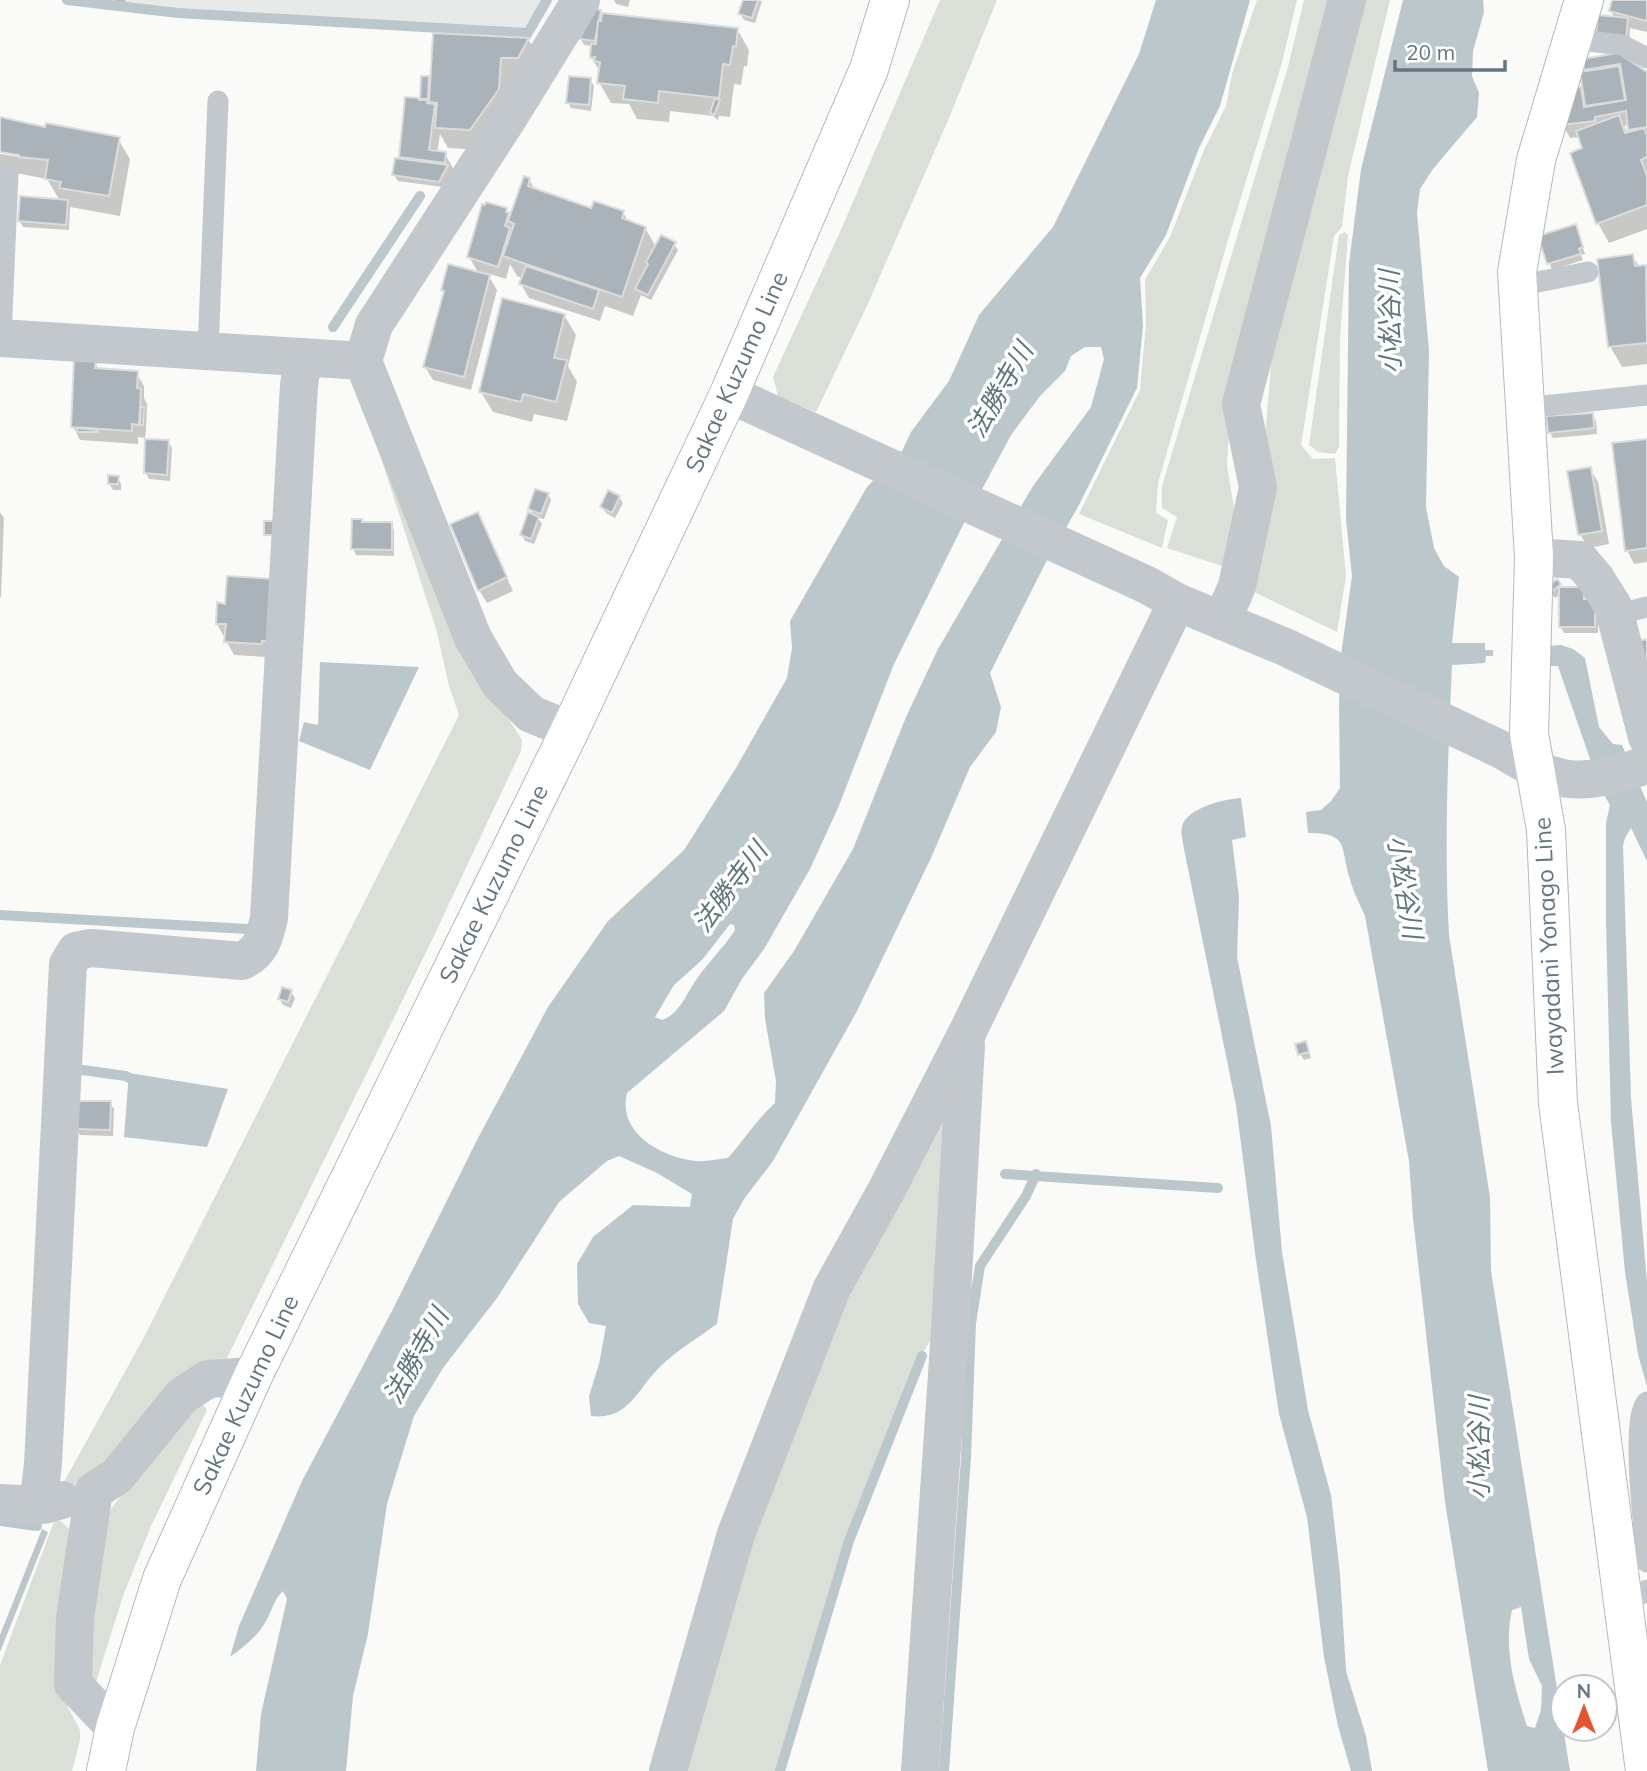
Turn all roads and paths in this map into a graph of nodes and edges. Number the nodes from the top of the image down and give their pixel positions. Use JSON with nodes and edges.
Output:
{"nodes":[{"id":1,"x":580,"y":0,"type":"edge"},
{"id":2,"x":890,"y":0,"type":"edge"},
{"id":3,"x":1347,"y":0,"type":"edge"},
{"id":4,"x":1584,"y":0,"type":"edge"},
{"id":5,"x":1572,"y":39,"type":"junction"},
{"id":6,"x":1647,"y":58,"type":"edge"},
{"id":7,"x":218,"y":101,"type":"dead end"},
{"id":8,"x":8,"y":173,"type":"dead end"},
{"id":9,"x":1588,"y":272,"type":"dead end"},
{"id":10,"x":1518,"y":286,"type":"junction"},
{"id":11,"x":0,"y":338,"type":"edge"},
{"id":12,"x":208,"y":351,"type":"junction"},
{"id":13,"x":303,"y":357,"type":"junction"},
{"id":14,"x":363,"y":361,"type":"junction"},
{"id":15,"x":729,"y":394,"type":"junction"},
{"id":16,"x":1647,"y":395,"type":"edge"},
{"id":17,"x":1525,"y":408,"type":"junction"},
{"id":18,"x":1534,"y":557,"type":"junction"},
{"id":19,"x":1162,"y":593,"type":"junction"},
{"id":20,"x":1631,"y":611,"type":"edge"},
{"id":21,"x":1222,"y":621,"type":"junction"},
{"id":22,"x":570,"y":730,"type":"junction"},
{"id":23,"x":1644,"y":756,"type":"edge"},
{"id":24,"x":1519,"y":761,"type":"junction"},
{"id":25,"x":967,"y":1033,"type":"junction"},
{"id":26,"x":253,"y":1376,"type":"junction"},
{"id":27,"x":1646,"y":1402,"type":"edge"},
{"id":28,"x":94,"y":1491,"type":"junction"},
{"id":29,"x":0,"y":1503,"type":"edge"},
{"id":30,"x":38,"y":1505,"type":"junction"},
{"id":31,"x":1647,"y":1562,"type":"edge"},
{"id":32,"x":1636,"y":1598,"type":"edge"},
{"id":33,"x":115,"y":1728,"type":"junction"},
{"id":34,"x":106,"y":1771,"type":"edge"},
{"id":35,"x":668,"y":1771,"type":"edge"},
{"id":36,"x":920,"y":1771,"type":"edge"},
{"id":37,"x":1645,"y":1771,"type":"edge"}],
"edges":[{"from":1,"to":14,"type":"street"},
{"from":2,"to":15,"type":"main road","name":"Sakae Kuzumo Line"},
{"from":3,"to":21,"type":"street"},
{"from":4,"to":5,"type":"main road","name":"Iwayadani Yonago Line"},
{"from":5,"to":6,"type":"lane"},
{"from":5,"to":10,"type":"main road","name":"Iwayadani Yonago Line"},
{"from":7,"to":12,"type":"lane"},
{"from":8,"to":11,"type":"lane"},
{"from":9,"to":10,"type":"lane"},
{"from":10,"to":17,"type":"main road","name":"Iwayadani Yonago Line"},
{"from":11,"to":12,"type":"street"},
{"from":12,"to":13,"type":"street"},
{"from":13,"to":14,"type":"street"},
{"from":13,"to":30,"type":"street"},
{"from":14,"to":22,"type":"street"},
{"from":15,"to":19,"type":"street"},
{"from":15,"to":22,"type":"main road","name":"Sakae Kuzumo Line"},
{"from":16,"to":17,"type":"lane"},
{"from":17,"to":18,"type":"main road","name":"Iwayadani Yonago Line"},
{"from":18,"to":20,"type":"street"},
{"from":18,"to":24,"type":"main road","name":"Iwayadani Yonago Line"},
{"from":19,"to":21,"type":"street"},
{"from":19,"to":25,"type":"street"},
{"from":20,"to":23,"type":"street"},
{"from":21,"to":24,"type":"street"},
{"from":22,"to":26,"type":"main road","name":"Sakae Kuzumo Line"},
{"from":23,"to":24,"type":"street"},
{"from":24,"to":32,"type":"main road","name":"Iwayadani Yonago Line"},
{"from":25,"to":35,"type":"street"},
{"from":25,"to":36,"type":"street"},
{"from":26,"to":28,"type":"street"},
{"from":26,"to":33,"type":"main road","name":"Sakae Kuzumo Line"},
{"from":27,"to":31,"type":"lane"},
{"from":28,"to":30,"type":"street"},
{"from":28,"to":33,"type":"street"},
{"from":29,"to":30,"type":"street"},
{"from":32,"to":37,"type":"main road","name":"Iwayadani Yonago Line"},
{"from":33,"to":34,"type":"main road","name":"Sakae Kuzumo Line"}]}
